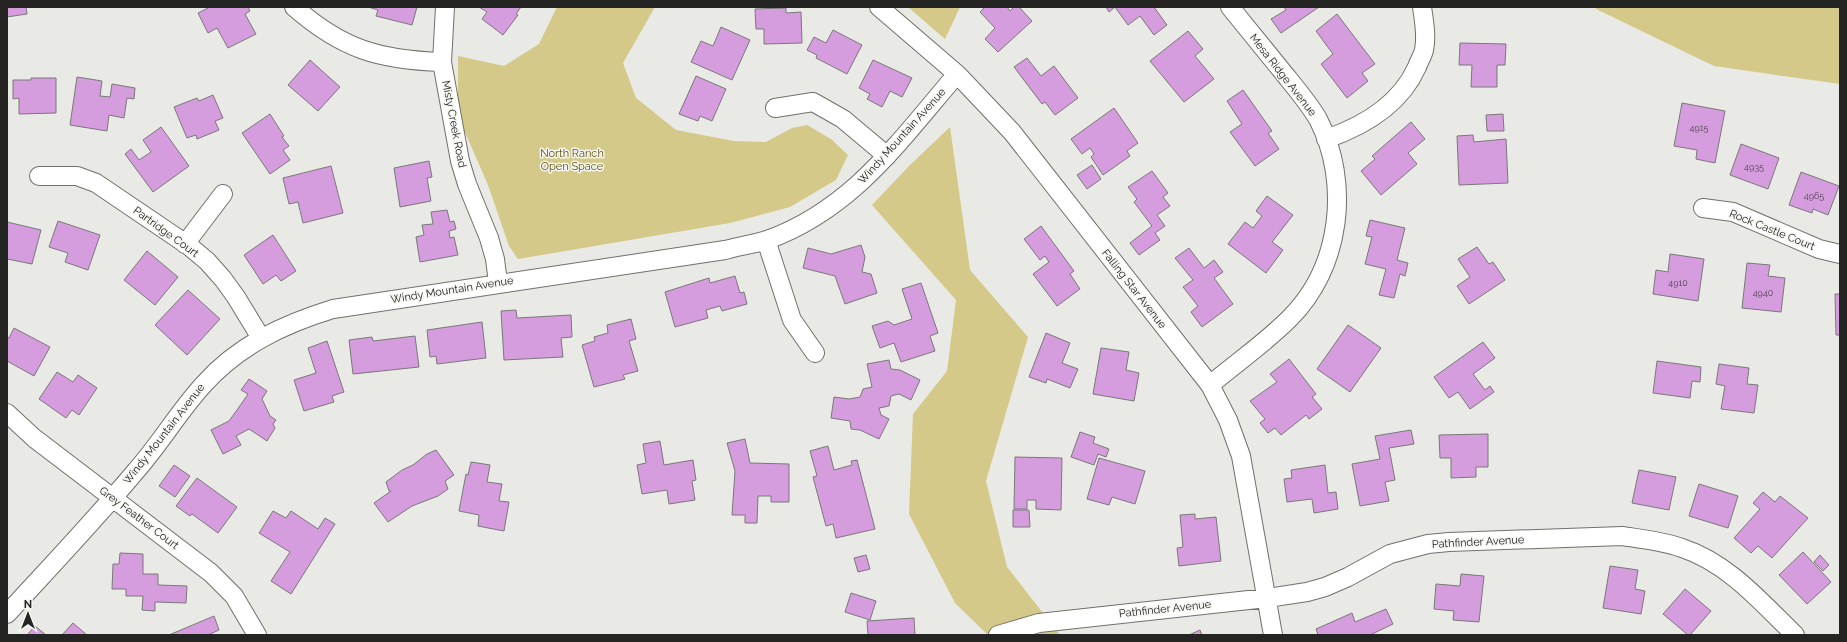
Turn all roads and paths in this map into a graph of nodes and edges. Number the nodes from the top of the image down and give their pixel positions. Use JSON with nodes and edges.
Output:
{"nodes":[{"id":1,"x":294,"y":7,"type":"edge"},
{"id":2,"x":445,"y":7,"type":"edge"},
{"id":3,"x":879,"y":7,"type":"edge"},
{"id":4,"x":1230,"y":7,"type":"edge"},
{"id":5,"x":1422,"y":7,"type":"edge"},
{"id":6,"x":442,"y":62,"type":"junction"},
{"id":7,"x":957,"y":74,"type":"junction"},
{"id":8,"x":775,"y":108,"type":"dead end"},
{"id":9,"x":1326,"y":139,"type":"junction"},
{"id":10,"x":887,"y":156,"type":"junction"},
{"id":11,"x":39,"y":176,"type":"dead end"},
{"id":12,"x":223,"y":194,"type":"dead end"},
{"id":13,"x":1703,"y":208,"type":"dead end"},
{"id":14,"x":766,"y":240,"type":"junction"},
{"id":15,"x":185,"y":244,"type":"junction"},
{"id":16,"x":1840,"y":254,"type":"edge"},
{"id":17,"x":498,"y":283,"type":"junction"},
{"id":18,"x":261,"y":338,"type":"junction"},
{"id":19,"x":815,"y":353,"type":"dead end"},
{"id":20,"x":1210,"y":385,"type":"junction"},
{"id":21,"x":7,"y":413,"type":"edge"},
{"id":22,"x":113,"y":499,"type":"junction"},
{"id":23,"x":1267,"y":598,"type":"junction"},
{"id":24,"x":7,"y":614,"type":"edge"},
{"id":25,"x":257,"y":635,"type":"edge"},
{"id":26,"x":998,"y":635,"type":"edge"},
{"id":27,"x":1273,"y":635,"type":"edge"},
{"id":28,"x":1795,"y":635,"type":"edge"}],
"edges":[{"from":1,"to":6,"type":"street"},
{"from":2,"to":6,"type":"street","name":"Misty Creek Road"},
{"from":3,"to":7,"type":"street","name":"Falling Star Avenue"},
{"from":4,"to":9,"type":"street","name":"Mesa Ridge Avenue"},
{"from":5,"to":9,"type":"street"},
{"from":6,"to":17,"type":"street","name":"Misty Creek Road"},
{"from":7,"to":10,"type":"street","name":"Windy Mountain Avenue"},
{"from":7,"to":20,"type":"street","name":"Falling Star Avenue"},
{"from":8,"to":10,"type":"street"},
{"from":9,"to":20,"type":"street","name":"Mesa Ridge Avenue"},
{"from":10,"to":14,"type":"street","name":"Windy Mountain Avenue"},
{"from":11,"to":15,"type":"street","name":"Partridge Court"},
{"from":12,"to":15,"type":"street"},
{"from":13,"to":16,"type":"street","name":"Rock Castle Court"},
{"from":14,"to":17,"type":"street","name":"Windy Mountain Avenue"},
{"from":14,"to":19,"type":"street"},
{"from":15,"to":18,"type":"street","name":"Partridge Court"},
{"from":17,"to":18,"type":"street","name":"Windy Mountain Avenue"},
{"from":18,"to":22,"type":"street","name":"Windy Mountain Avenue"},
{"from":20,"to":23,"type":"street","name":"Falling Star Avenue"},
{"from":21,"to":22,"type":"street","name":"Grey Feather Court"},
{"from":22,"to":24,"type":"street","name":"Windy Mountain Avenue"},
{"from":22,"to":25,"type":"street","name":"Grey Feather Court"},
{"from":23,"to":26,"type":"street","name":"Pathfinder Avenue"},
{"from":23,"to":27,"type":"street","name":"Falling Star Avenue"},
{"from":23,"to":28,"type":"street","name":"Pathfinder Avenue"}]}
